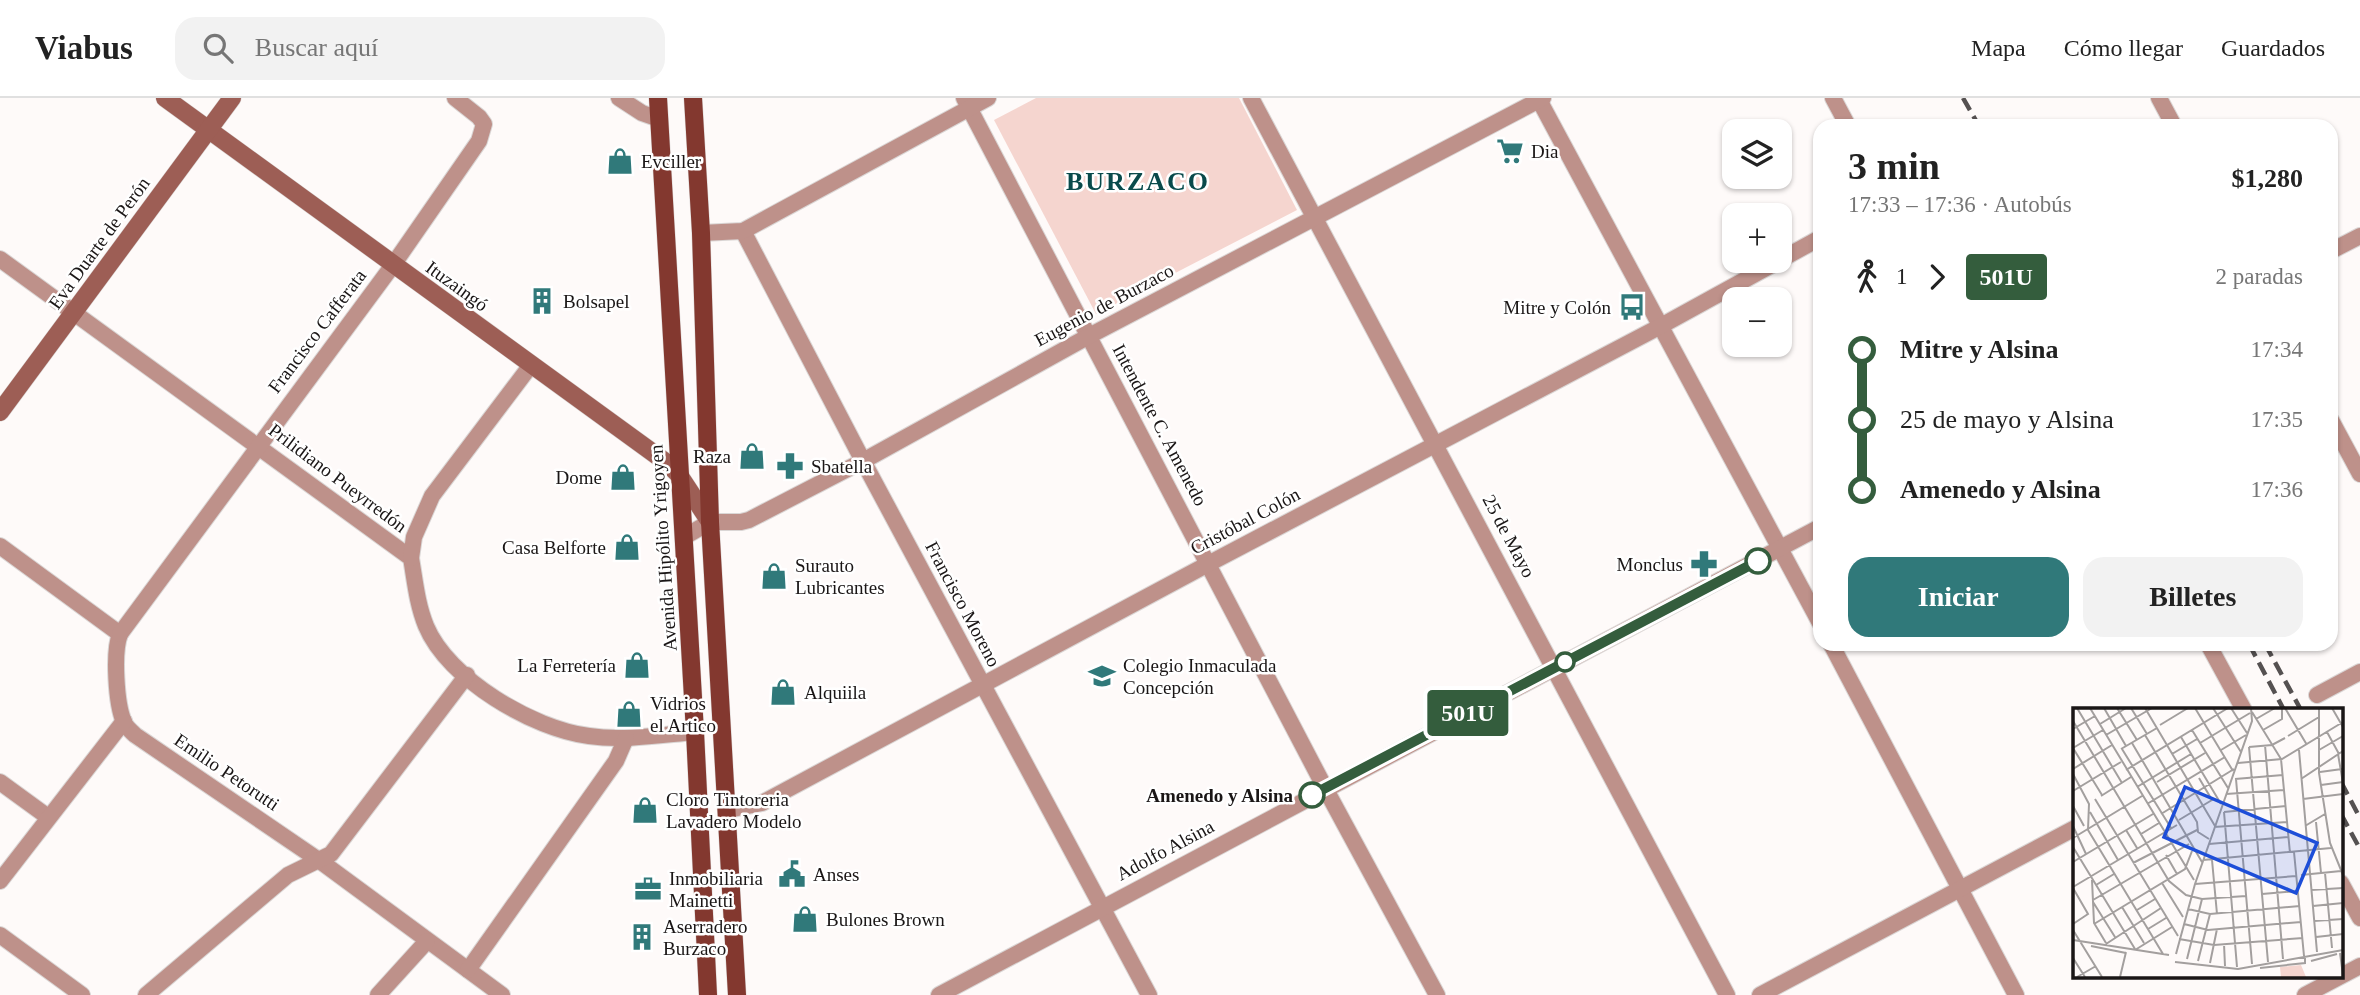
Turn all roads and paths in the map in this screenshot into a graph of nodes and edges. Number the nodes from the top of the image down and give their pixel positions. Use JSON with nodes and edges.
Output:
{"nodes":[{"id":1,"x":165,"y":98,"type":"edge"},
{"id":2,"x":232,"y":98,"type":"edge"},
{"id":3,"x":455,"y":98,"type":"edge"},
{"id":4,"x":619,"y":98,"type":"edge"},
{"id":5,"x":658,"y":98,"type":"edge"},
{"id":6,"x":693,"y":98,"type":"edge"},
{"id":7,"x":988,"y":98,"type":"edge"},
{"id":8,"x":1251,"y":98,"type":"edge"},
{"id":9,"x":1833,"y":98,"type":"edge"},
{"id":10,"x":2159,"y":98,"type":"edge"},
{"id":11,"x":1540,"y":99,"type":"edge"},
{"id":12,"x":967,"y":103,"type":"edge"},
{"id":13,"x":659,"y":119,"type":"junction"},
{"id":14,"x":1844,"y":119,"type":"edge"},
{"id":15,"x":2170,"y":119,"type":"edge"},
{"id":16,"x":208,"y":129,"type":"junction"},
{"id":17,"x":1315,"y":217,"type":"junction"},
{"id":18,"x":743,"y":231,"type":"junction"},
{"id":19,"x":701,"y":233,"type":"junction"},
{"id":20,"x":2360,"y":236,"type":"edge"},
{"id":21,"x":1813,"y":242,"type":"edge"},
{"id":22,"x":2338,"y":247,"type":"edge"},
{"id":23,"x":1792,"y":253,"type":"edge"},
{"id":24,"x":0,"y":258,"type":"edge"},
{"id":25,"x":393,"y":265,"type":"junction"},
{"id":26,"x":1756,"y":273,"type":"edge"},
{"id":27,"x":75,"y":311,"type":"junction"},
{"id":28,"x":1660,"y":327,"type":"junction"},
{"id":29,"x":1089,"y":336,"type":"junction"},
{"id":30,"x":531,"y":365,"type":"junction"},
{"id":31,"x":0,"y":412,"type":"edge"},
{"id":32,"x":2338,"y":433,"type":"edge"},
{"id":33,"x":1436,"y":444,"type":"junction"},
{"id":34,"x":258,"y":445,"type":"junction"},
{"id":35,"x":863,"y":460,"type":"junction"},
{"id":36,"x":2360,"y":474,"type":"edge"},
{"id":37,"x":679,"y":475,"type":"junction"},
{"id":38,"x":710,"y":522,"type":"junction"},
{"id":39,"x":1813,"y":531,"type":"edge"},
{"id":40,"x":684,"y":537,"type":"junction"},
{"id":41,"x":0,"y":546,"type":"edge"},
{"id":42,"x":1781,"y":549,"type":"junction"},
{"id":43,"x":411,"y":558,"type":"junction"},
{"id":44,"x":1209,"y":564,"type":"junction"},
{"id":45,"x":1813,"y":610,"type":"edge"},
{"id":46,"x":120,"y":634,"type":"junction"},
{"id":47,"x":1835,"y":651,"type":"edge"},
{"id":48,"x":2212,"y":651,"type":"edge"},
{"id":49,"x":1555,"y":667,"type":"junction"},
{"id":50,"x":2360,"y":672,"type":"edge"},
{"id":51,"x":467,"y":675,"type":"junction"},
{"id":52,"x":983,"y":685,"type":"junction"},
{"id":53,"x":2317,"y":695,"type":"dead end"},
{"id":54,"x":2243,"y":708,"type":"edge"},
{"id":55,"x":124,"y":721,"type":"junction"},
{"id":56,"x":695,"y":732,"type":"junction"},
{"id":57,"x":626,"y":738,"type":"junction"},
{"id":58,"x":0,"y":782,"type":"edge"},
{"id":59,"x":1325,"y":788,"type":"junction"},
{"id":60,"x":728,"y":810,"type":"junction"},
{"id":61,"x":48,"y":817,"type":"junction"},
{"id":62,"x":2073,"y":829,"type":"edge"},
{"id":63,"x":320,"y":861,"type":"junction"},
{"id":64,"x":0,"y":881,"type":"edge"},
{"id":65,"x":2342,"y":885,"type":"edge"},
{"id":66,"x":1960,"y":888,"type":"junction"},
{"id":67,"x":1102,"y":907,"type":"junction"},
{"id":68,"x":2360,"y":918,"type":"edge"},
{"id":69,"x":0,"y":935,"type":"edge"},
{"id":70,"x":427,"y":941,"type":"junction"},
{"id":71,"x":2360,"y":966,"type":"edge"},
{"id":72,"x":468,"y":970,"type":"junction"},
{"id":73,"x":2342,"y":975,"type":"edge"},
{"id":74,"x":2337,"y":978,"type":"edge"},
{"id":75,"x":82,"y":995,"type":"edge"},
{"id":76,"x":146,"y":995,"type":"edge"},
{"id":77,"x":377,"y":995,"type":"edge"},
{"id":78,"x":502,"y":995,"type":"edge"},
{"id":79,"x":708,"y":995,"type":"edge"},
{"id":80,"x":737,"y":995,"type":"edge"},
{"id":81,"x":939,"y":995,"type":"edge"},
{"id":82,"x":1149,"y":995,"type":"edge"},
{"id":83,"x":1437,"y":995,"type":"edge"},
{"id":84,"x":1727,"y":995,"type":"edge"},
{"id":85,"x":1760,"y":995,"type":"edge"},
{"id":86,"x":2016,"y":995,"type":"edge"},
{"id":87,"x":2305,"y":995,"type":"edge"}],
"edges":[{"from":1,"to":16,"type":"street","name":"Ituzaingó"},
{"from":2,"to":16,"type":"street","name":"Eva Duarte de Perón"},
{"from":3,"to":25,"type":"street","name":"Francisco Cafferata"},
{"from":4,"to":13,"type":"street"},
{"from":5,"to":13,"type":"main road","name":"Avenida Hipólito Yrigoyen"},
{"from":6,"to":19,"type":"main road"},
{"from":7,"to":12,"type":"street"},
{"from":8,"to":17,"type":"street","name":"25 de Mayo"},
{"from":9,"to":14,"type":"street"},
{"from":10,"to":15,"type":"street"},
{"from":11,"to":17,"type":"street","name":"Eugenio de Burzaco"},
{"from":11,"to":28,"type":"street"},
{"from":12,"to":18,"type":"street"},
{"from":12,"to":29,"type":"street","name":"Intendente C. Amenedo"},
{"from":13,"to":37,"type":"main road","name":"Avenida Hipólito Yrigoyen"},
{"from":16,"to":25,"type":"street","name":"Ituzaingó"},
{"from":16,"to":27,"type":"street","name":"Eva Duarte de Perón"},
{"from":17,"to":29,"type":"street","name":"Eugenio de Burzaco"},
{"from":17,"to":33,"type":"street","name":"25 de Mayo"},
{"from":18,"to":19,"type":"street"},
{"from":18,"to":35,"type":"street","name":"Francisco Moreno"},
{"from":19,"to":38,"type":"main road"},
{"from":20,"to":22,"type":"street"},
{"from":21,"to":23,"type":"street","name":"Cristóbal Colón"},
{"from":24,"to":27,"type":"street","name":"Prilidiano Pueyrredón"},
{"from":25,"to":30,"type":"street","name":"Ituzaingó"},
{"from":25,"to":34,"type":"street","name":"Francisco Cafferata"},
{"from":26,"to":28,"type":"street","name":"Cristóbal Colón"},
{"from":27,"to":31,"type":"street","name":"Eva Duarte de Perón"},
{"from":27,"to":34,"type":"street","name":"Prilidiano Pueyrredón"},
{"from":28,"to":33,"type":"street","name":"Cristóbal Colón"},
{"from":28,"to":42,"type":"street"},
{"from":29,"to":35,"type":"street","name":"Eugenio de Burzaco"},
{"from":29,"to":44,"type":"street","name":"Intendente C. Amenedo"},
{"from":30,"to":37,"type":"street","name":"Ituzaingó"},
{"from":30,"to":43,"type":"street"},
{"from":32,"to":36,"type":"street"},
{"from":33,"to":44,"type":"street","name":"Cristóbal Colón"},
{"from":33,"to":49,"type":"street","name":"25 de Mayo"},
{"from":34,"to":43,"type":"street","name":"Prilidiano Pueyrredón"},
{"from":34,"to":46,"type":"street","name":"Francisco Cafferata"},
{"from":35,"to":38,"type":"street","name":"Eugenio de Burzaco"},
{"from":35,"to":52,"type":"street","name":"Francisco Moreno"},
{"from":37,"to":38,"type":"street","name":"Ituzaingó"},
{"from":37,"to":40,"type":"main road","name":"Avenida Hipólito Yrigoyen"},
{"from":38,"to":40,"type":"street","name":"Eugenio de Burzaco"},
{"from":38,"to":60,"type":"main road"},
{"from":39,"to":42,"type":"street","name":"Adolfo Alsina"},
{"from":40,"to":56,"type":"main road","name":"Avenida Hipólito Yrigoyen"},
{"from":41,"to":46,"type":"street"},
{"from":42,"to":45,"type":"street"},
{"from":42,"to":49,"type":"street","name":"Adolfo Alsina"},
{"from":43,"to":51,"type":"street","name":"Prilidiano Pueyrredón"},
{"from":44,"to":52,"type":"street","name":"Cristóbal Colón"},
{"from":44,"to":59,"type":"street","name":"Intendente C. Amenedo"},
{"from":46,"to":55,"type":"street"},
{"from":47,"to":66,"type":"street"},
{"from":48,"to":54,"type":"street"},
{"from":49,"to":59,"type":"street","name":"Adolfo Alsina"},
{"from":49,"to":84,"type":"street","name":"25 de Mayo"},
{"from":50,"to":53,"type":"street"},
{"from":51,"to":57,"type":"street","name":"Prilidiano Pueyrredón"},
{"from":51,"to":63,"type":"street"},
{"from":52,"to":60,"type":"street","name":"Cristóbal Colón"},
{"from":52,"to":67,"type":"street","name":"Francisco Moreno"},
{"from":55,"to":61,"type":"street"},
{"from":55,"to":63,"type":"street","name":"Emilio Petorutti"},
{"from":56,"to":57,"type":"street","name":"Prilidiano Pueyrredón"},
{"from":56,"to":79,"type":"main road","name":"Avenida Hipólito Yrigoyen"},
{"from":57,"to":72,"type":"street"},
{"from":58,"to":61,"type":"street"},
{"from":59,"to":67,"type":"street","name":"Adolfo Alsina"},
{"from":59,"to":83,"type":"street","name":"Intendente C. Amenedo"},
{"from":60,"to":80,"type":"main road"},
{"from":61,"to":64,"type":"street"},
{"from":62,"to":66,"type":"street"},
{"from":63,"to":70,"type":"street","name":"Emilio Petorutti"},
{"from":63,"to":76,"type":"street"},
{"from":65,"to":68,"type":"street"},
{"from":66,"to":85,"type":"street"},
{"from":66,"to":86,"type":"street"},
{"from":67,"to":81,"type":"street","name":"Adolfo Alsina"},
{"from":67,"to":82,"type":"street","name":"Francisco Moreno"},
{"from":69,"to":75,"type":"street"},
{"from":70,"to":72,"type":"street","name":"Emilio Petorutti"},
{"from":70,"to":77,"type":"street"},
{"from":71,"to":73,"type":"street"},
{"from":72,"to":78,"type":"street","name":"Emilio Petorutti"},
{"from":74,"to":87,"type":"street"}]}
